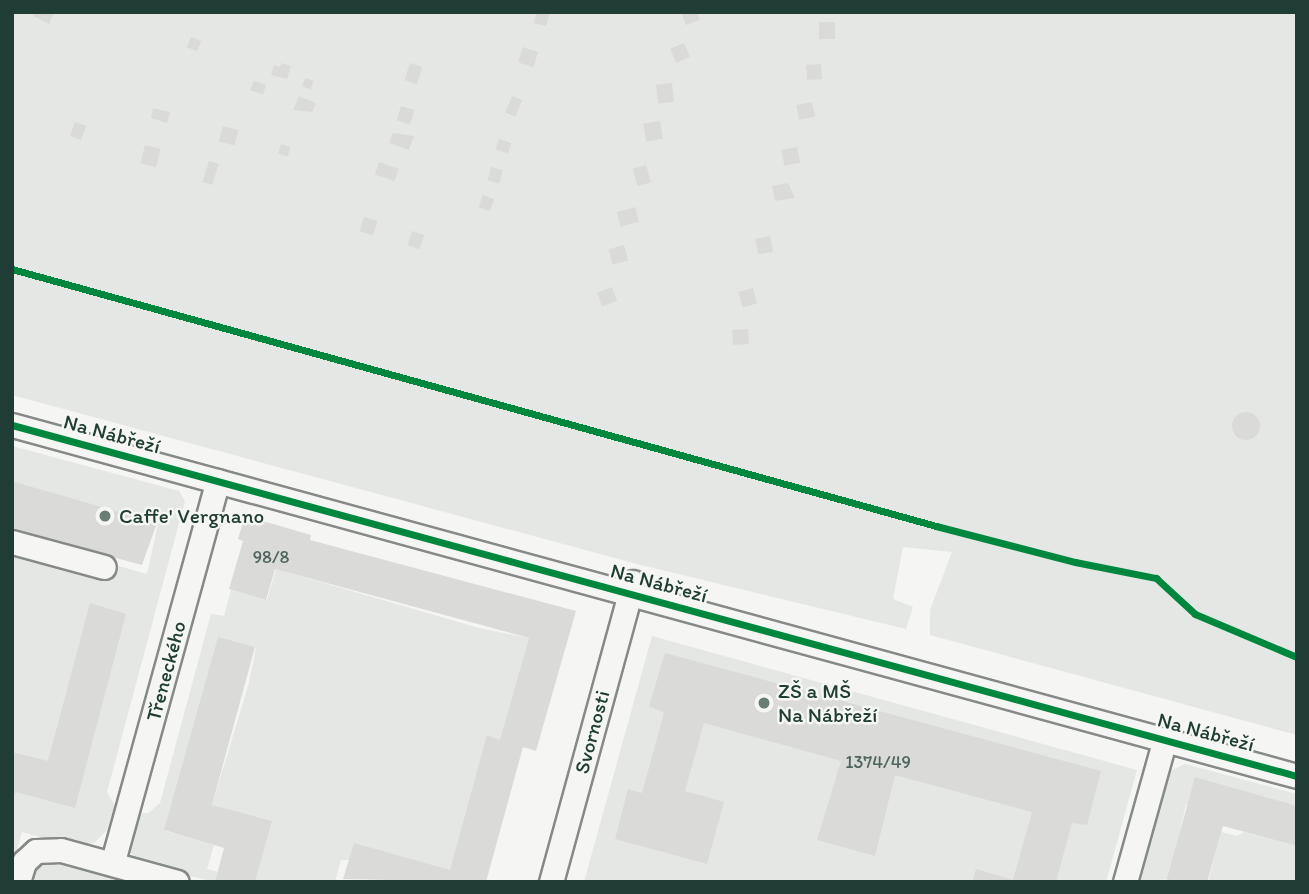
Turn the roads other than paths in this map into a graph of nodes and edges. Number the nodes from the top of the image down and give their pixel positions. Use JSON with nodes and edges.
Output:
{"nodes":[{"id":1,"x":12,"y":425,"type":"edge"},
{"id":2,"x":218,"y":481,"type":"junction"},
{"id":3,"x":12,"y":542,"type":"edge"},
{"id":4,"x":104,"y":567,"type":"dead end"},
{"id":5,"x":631,"y":587,"type":"junction"},
{"id":6,"x":1165,"y":739,"type":"junction"},
{"id":7,"x":1297,"y":776,"type":"edge"},
{"id":8,"x":113,"y":861,"type":"junction"},
{"id":9,"x":18,"y":882,"type":"edge"},
{"id":10,"x":177,"y":882,"type":"edge"},
{"id":11,"x":551,"y":882,"type":"edge"},
{"id":12,"x":1125,"y":882,"type":"edge"}],
"edges":[{"from":1,"to":2,"type":"street","name":"Na Nábřeží"},
{"from":2,"to":5,"type":"street","name":"Na Nábřeží"},
{"from":2,"to":8,"type":"street","name":"Třeneckého"},
{"from":3,"to":4,"type":"street"},
{"from":5,"to":6,"type":"street","name":"Na Nábřeží"},
{"from":5,"to":11,"type":"street","name":"Svornosti"},
{"from":6,"to":7,"type":"street","name":"Na Nábřeží"},
{"from":6,"to":12,"type":"street"},
{"from":8,"to":9,"type":"street"},
{"from":8,"to":10,"type":"street"}]}
